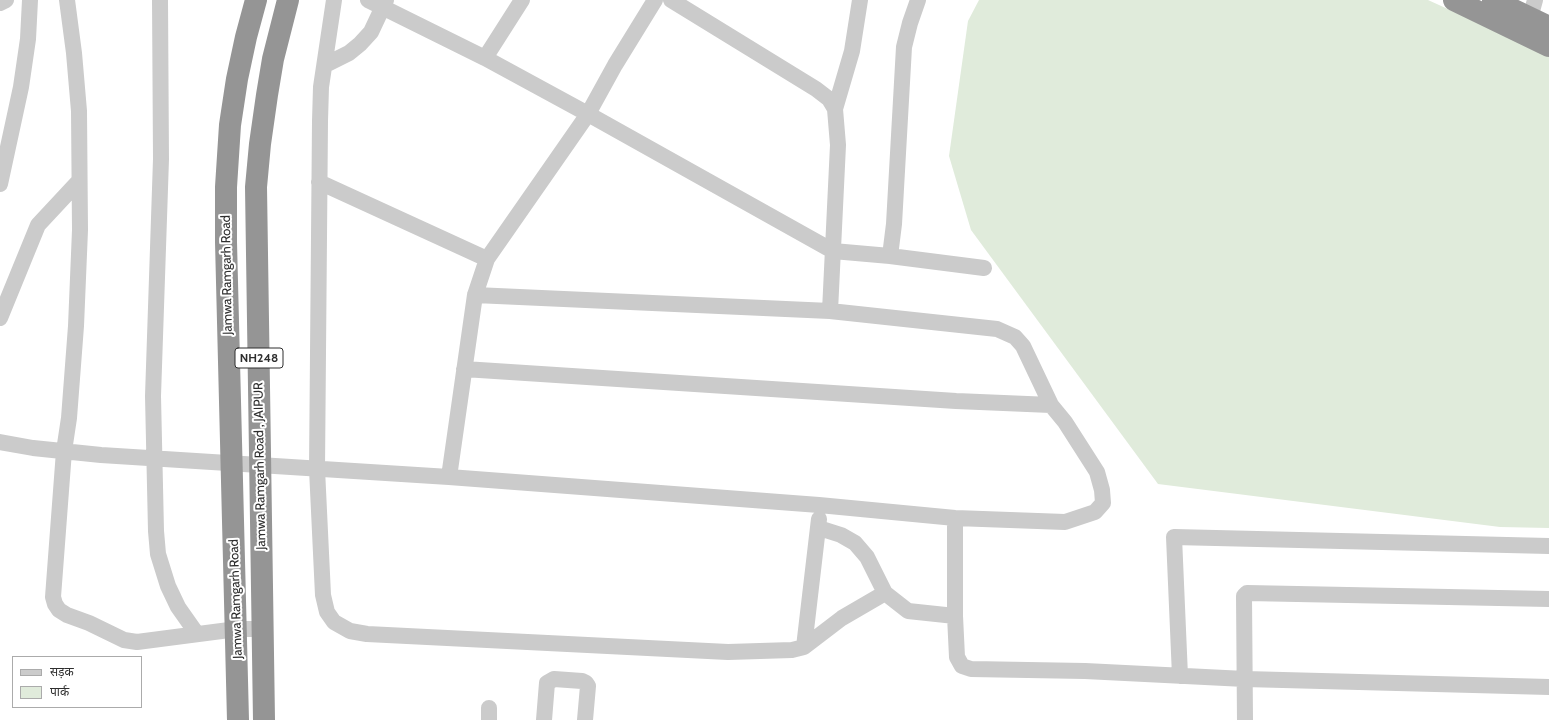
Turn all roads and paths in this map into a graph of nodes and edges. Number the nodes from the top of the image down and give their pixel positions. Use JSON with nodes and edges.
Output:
{"nodes":[{"id":1,"x":6,"y":0,"type":"edge"},
{"id":2,"x":30,"y":0,"type":"edge"},
{"id":3,"x":66,"y":0,"type":"edge"},
{"id":4,"x":160,"y":0,"type":"edge"},
{"id":5,"x":256,"y":0,"type":"edge"},
{"id":6,"x":288,"y":0,"type":"edge"},
{"id":7,"x":334,"y":0,"type":"edge"},
{"id":8,"x":522,"y":0,"type":"edge"},
{"id":9,"x":655,"y":0,"type":"edge"},
{"id":10,"x":672,"y":0,"type":"edge"},
{"id":11,"x":860,"y":0,"type":"edge"},
{"id":12,"x":918,"y":0,"type":"edge"},
{"id":13,"x":1454,"y":0,"type":"edge"},
{"id":14,"x":1493,"y":0,"type":"edge"},
{"id":15,"x":379,"y":2,"type":"edge"},
{"id":16,"x":0,"y":3,"type":"edge"},
{"id":17,"x":1532,"y":9,"type":"edge"},
{"id":18,"x":1549,"y":28,"type":"edge"},
{"id":19,"x":1549,"y":46,"type":"edge"},
{"id":20,"x":485,"y":58,"type":"junction"},
{"id":21,"x":325,"y":65,"type":"junction"},
{"id":22,"x":835,"y":110,"type":"junction"},
{"id":23,"x":588,"y":114,"type":"junction"},
{"id":24,"x":79,"y":181,"type":"junction"},
{"id":25,"x":319,"y":182,"type":"junction"},
{"id":26,"x":0,"y":184,"type":"edge"},
{"id":27,"x":257,"y":240,"type":"junction"},
{"id":28,"x":226,"y":242,"type":"junction"},
{"id":29,"x":833,"y":251,"type":"junction"},
{"id":30,"x":890,"y":256,"type":"junction"},
{"id":31,"x":487,"y":259,"type":"junction"},
{"id":32,"x":984,"y":268,"type":"dead end"},
{"id":33,"x":475,"y":295,"type":"junction"},
{"id":34,"x":830,"y":311,"type":"junction"},
{"id":35,"x":0,"y":318,"type":"edge"},
{"id":36,"x":464,"y":369,"type":"junction"},
{"id":37,"x":1051,"y":405,"type":"junction"},
{"id":38,"x":0,"y":442,"type":"edge"},
{"id":39,"x":64,"y":451,"type":"junction"},
{"id":40,"x":154,"y":458,"type":"junction"},
{"id":41,"x":231,"y":464,"type":"junction"},
{"id":42,"x":260,"y":464,"type":"junction"},
{"id":43,"x":317,"y":469,"type":"junction"},
{"id":44,"x":449,"y":477,"type":"junction"},
{"id":45,"x":819,"y":505,"type":"junction"},
{"id":46,"x":955,"y":518,"type":"junction"},
{"id":47,"x":819,"y":528,"type":"junction"},
{"id":48,"x":1549,"y":546,"type":"edge"},
{"id":49,"x":885,"y":593,"type":"junction"},
{"id":50,"x":1549,"y":599,"type":"edge"},
{"id":51,"x":955,"y":616,"type":"junction"},
{"id":52,"x":237,"y":629,"type":"junction"},
{"id":53,"x":263,"y":630,"type":"junction"},
{"id":54,"x":197,"y":634,"type":"junction"},
{"id":55,"x":804,"y":647,"type":"junction"},
{"id":56,"x":1180,"y":676,"type":"junction"},
{"id":57,"x":1245,"y":679,"type":"junction"},
{"id":58,"x":1549,"y":687,"type":"edge"},
{"id":59,"x":238,"y":720,"type":"edge"},
{"id":60,"x":264,"y":720,"type":"edge"},
{"id":61,"x":544,"y":720,"type":"edge"},
{"id":62,"x":585,"y":720,"type":"edge"},
{"id":63,"x":1245,"y":720,"type":"edge"}],
"edges":[{"from":1,"to":16,"type":"street"},
{"from":2,"to":26,"type":"street"},
{"from":3,"to":24,"type":"street"},
{"from":4,"to":40,"type":"street"},
{"from":5,"to":28,"type":"highway","name":"Jamwa Ramgarh Road","number":"NH248"},
{"from":6,"to":27,"type":"highway","name":"Jamwa Ramgarh Road , JAIPUR","number":"NH248"},
{"from":7,"to":21,"type":"street"},
{"from":8,"to":20,"type":"street"},
{"from":9,"to":23,"type":"street"},
{"from":10,"to":22,"type":"street"},
{"from":11,"to":22,"type":"street"},
{"from":12,"to":30,"type":"street"},
{"from":13,"to":19,"type":"highway"},
{"from":14,"to":17,"type":"highway"},
{"from":15,"to":20,"type":"street"},
{"from":15,"to":21,"type":"street"},
{"from":17,"to":18,"type":"highway"},
{"from":20,"to":23,"type":"street"},
{"from":21,"to":25,"type":"street"},
{"from":22,"to":29,"type":"street"},
{"from":23,"to":29,"type":"street"},
{"from":23,"to":31,"type":"street"},
{"from":24,"to":35,"type":"street"},
{"from":24,"to":39,"type":"street"},
{"from":25,"to":31,"type":"street"},
{"from":25,"to":43,"type":"street"},
{"from":27,"to":28,"type":"highway"},
{"from":27,"to":42,"type":"highway","name":"Jamwa Ramgarh Road , JAIPUR","number":"NH248"},
{"from":28,"to":41,"type":"highway","name":"Jamwa Ramgarh Road","number":"NH248"},
{"from":29,"to":30,"type":"street"},
{"from":29,"to":34,"type":"street"},
{"from":30,"to":32,"type":"street"},
{"from":31,"to":33,"type":"street"},
{"from":33,"to":34,"type":"street"},
{"from":33,"to":36,"type":"street"},
{"from":34,"to":37,"type":"street"},
{"from":36,"to":37,"type":"street"},
{"from":36,"to":44,"type":"street"},
{"from":37,"to":46,"type":"street"},
{"from":38,"to":39,"type":"street"},
{"from":39,"to":40,"type":"street"},
{"from":39,"to":54,"type":"street"},
{"from":40,"to":41,"type":"street"},
{"from":40,"to":54,"type":"street"},
{"from":41,"to":42,"type":"street"},
{"from":41,"to":52,"type":"highway","name":"Jamwa Ramgarh Road","number":"NH248"},
{"from":42,"to":43,"type":"street"},
{"from":42,"to":53,"type":"highway","name":"Jamwa Ramgarh Road , JAIPUR","number":"NH248"},
{"from":43,"to":44,"type":"street"},
{"from":43,"to":55,"type":"street"},
{"from":44,"to":45,"type":"street"},
{"from":45,"to":46,"type":"street"},
{"from":45,"to":47,"type":"street"},
{"from":46,"to":51,"type":"street"},
{"from":47,"to":49,"type":"street"},
{"from":47,"to":55,"type":"street"},
{"from":48,"to":56,"type":"street"},
{"from":49,"to":51,"type":"street"},
{"from":49,"to":55,"type":"street"},
{"from":50,"to":57,"type":"street"},
{"from":51,"to":56,"type":"street"},
{"from":52,"to":53,"type":"street"},
{"from":52,"to":54,"type":"street"},
{"from":52,"to":59,"type":"highway","name":"Jamwa Ramgarh Road","number":"NH248"},
{"from":53,"to":60,"type":"highway","name":"Jamwa Ramgarh Road , JAIPUR","number":"NH248"},
{"from":56,"to":57,"type":"street"},
{"from":57,"to":58,"type":"street"},
{"from":57,"to":63,"type":"street"},
{"from":61,"to":62,"type":"street"}]}
